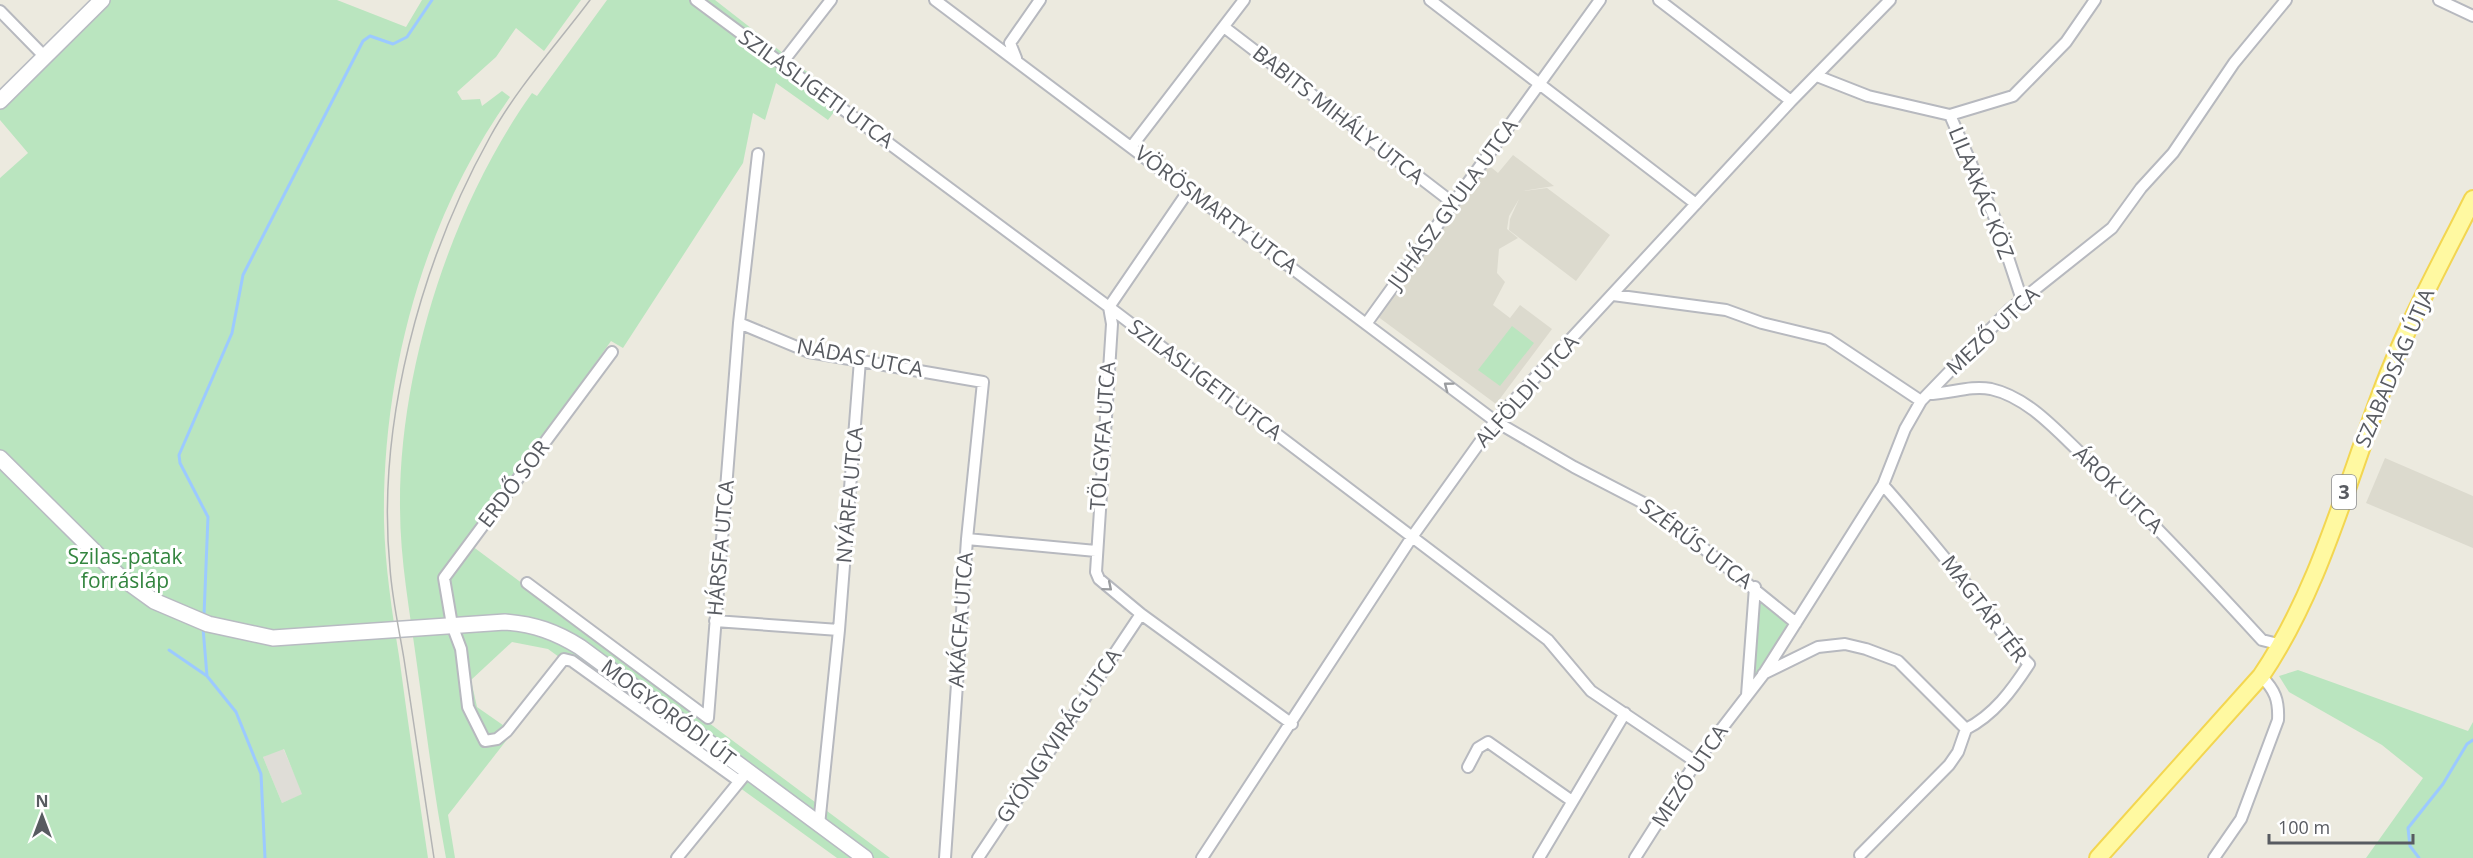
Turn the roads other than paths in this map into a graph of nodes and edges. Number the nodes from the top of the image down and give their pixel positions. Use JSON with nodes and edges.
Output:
{"nodes":[{"id":1,"x":102,"y":0,"type":"edge"},
{"id":2,"x":688,"y":0,"type":"edge"},
{"id":3,"x":831,"y":0,"type":"edge"},
{"id":4,"x":935,"y":0,"type":"edge"},
{"id":5,"x":1040,"y":0,"type":"edge"},
{"id":6,"x":1244,"y":0,"type":"edge"},
{"id":7,"x":1430,"y":0,"type":"edge"},
{"id":8,"x":1600,"y":0,"type":"edge"},
{"id":9,"x":1659,"y":0,"type":"edge"},
{"id":10,"x":2096,"y":0,"type":"edge"},
{"id":11,"x":2286,"y":0,"type":"edge"},
{"id":12,"x":2439,"y":0,"type":"edge"},
{"id":13,"x":1886,"y":1,"type":"edge"},
{"id":14,"x":700,"y":4,"type":"edge"},
{"id":15,"x":0,"y":10,"type":"edge"},
{"id":16,"x":2473,"y":16,"type":"edge"},
{"id":17,"x":1224,"y":27,"type":"junction"},
{"id":18,"x":45,"y":57,"type":"junction"},
{"id":19,"x":1018,"y":61,"type":"junction"},
{"id":20,"x":782,"y":63,"type":"junction"},
{"id":21,"x":1817,"y":76,"type":"junction"},
{"id":22,"x":1540,"y":84,"type":"junction"},
{"id":23,"x":0,"y":101,"type":"edge"},
{"id":24,"x":1791,"y":101,"type":"junction"},
{"id":25,"x":1950,"y":115,"type":"junction"},
{"id":26,"x":1132,"y":146,"type":"junction"},
{"id":27,"x":758,"y":154,"type":"dead end"},
{"id":28,"x":1189,"y":190,"type":"junction"},
{"id":29,"x":2473,"y":199,"type":"edge"},
{"id":30,"x":1453,"y":203,"type":"junction"},
{"id":31,"x":1696,"y":204,"type":"junction"},
{"id":32,"x":1613,"y":295,"type":"junction"},
{"id":33,"x":2022,"y":300,"type":"junction"},
{"id":34,"x":1109,"y":307,"type":"junction"},
{"id":35,"x":739,"y":323,"type":"junction"},
{"id":36,"x":1366,"y":324,"type":"junction"},
{"id":37,"x":612,"y":352,"type":"dead end"},
{"id":38,"x":860,"y":360,"type":"junction"},
{"id":39,"x":983,"y":382,"type":"joint"},
{"id":40,"x":1924,"y":398,"type":"junction"},
{"id":41,"x":1495,"y":421,"type":"junction"},
{"id":42,"x":0,"y":458,"type":"edge"},
{"id":43,"x":1883,"y":485,"type":"junction"},
{"id":44,"x":1412,"y":537,"type":"junction"},
{"id":45,"x":967,"y":539,"type":"junction"},
{"id":46,"x":1096,"y":552,"type":"junction"},
{"id":47,"x":527,"y":583,"type":"dead end"},
{"id":48,"x":1755,"y":587,"type":"junction"},
{"id":49,"x":1141,"y":614,"type":"junction"},
{"id":50,"x":715,"y":621,"type":"junction"},
{"id":51,"x":1796,"y":623,"type":"junction"},
{"id":52,"x":452,"y":625,"type":"junction"},
{"id":53,"x":839,"y":630,"type":"junction"},
{"id":54,"x":2282,"y":645,"type":"junction"},
{"id":55,"x":1763,"y":675,"type":"junction"},
{"id":56,"x":2261,"y":676,"type":"junction"},
{"id":57,"x":1747,"y":696,"type":"junction"},
{"id":58,"x":1625,"y":713,"type":"junction"},
{"id":59,"x":1292,"y":724,"type":"junction"},
{"id":60,"x":1966,"y":729,"type":"junction"},
{"id":61,"x":1696,"y":762,"type":"junction"},
{"id":62,"x":1468,"y":767,"type":"dead end"},
{"id":63,"x":743,"y":777,"type":"junction"},
{"id":64,"x":1572,"y":801,"type":"junction"},
{"id":65,"x":819,"y":825,"type":"junction"},
{"id":66,"x":1860,"y":855,"type":"dead end"},
{"id":67,"x":677,"y":858,"type":"edge"},
{"id":68,"x":865,"y":858,"type":"edge"},
{"id":69,"x":945,"y":858,"type":"edge"},
{"id":70,"x":978,"y":858,"type":"edge"},
{"id":71,"x":1202,"y":858,"type":"edge"},
{"id":72,"x":1539,"y":858,"type":"edge"},
{"id":73,"x":1635,"y":858,"type":"edge"},
{"id":74,"x":2098,"y":858,"type":"edge"},
{"id":75,"x":2214,"y":858,"type":"edge"}],
"edges":[{"from":1,"to":18,"type":"street"},
{"from":2,"to":14,"type":"street","name":"SZILASLIGETI UTCA"},
{"from":3,"to":20,"type":"street"},
{"from":4,"to":19,"type":"street","name":"VÖRÖSMARTY UTCA"},
{"from":5,"to":19,"type":"street"},
{"from":6,"to":17,"type":"street"},
{"from":7,"to":22,"type":"street"},
{"from":8,"to":22,"type":"street","name":"JUHÁSZ GYULA UTCA"},
{"from":9,"to":24,"type":"street"},
{"from":10,"to":25,"type":"street"},
{"from":11,"to":33,"type":"street","name":"MEZŐ UTCA"},
{"from":12,"to":16,"type":"street"},
{"from":13,"to":21,"type":"street","name":"ALFÖLDI UTCA"},
{"from":14,"to":20,"type":"street","name":"SZILASLIGETI UTCA"},
{"from":15,"to":18,"type":"street"},
{"from":17,"to":26,"type":"street"},
{"from":17,"to":30,"type":"street","name":"BABITS MIHÁLY UTCA"},
{"from":18,"to":23,"type":"street"},
{"from":19,"to":26,"type":"street","name":"VÖRÖSMARTY UTCA"},
{"from":20,"to":34,"type":"street","name":"SZILASLIGETI UTCA"},
{"from":21,"to":24,"type":"street","name":"ALFÖLDI UTCA"},
{"from":21,"to":25,"type":"street","name":"LILAAKÁC KÖZ"},
{"from":22,"to":30,"type":"street","name":"JUHÁSZ GYULA UTCA"},
{"from":22,"to":31,"type":"street"},
{"from":24,"to":31,"type":"street","name":"ALFÖLDI UTCA"},
{"from":25,"to":33,"type":"street","name":"LILAAKÁC KÖZ"},
{"from":26,"to":28,"type":"street","name":"VÖRÖSMARTY UTCA"},
{"from":27,"to":35,"type":"street","name":"HÁRSFA UTCA"},
{"from":28,"to":34,"type":"street"},
{"from":28,"to":36,"type":"street","name":"VÖRÖSMARTY UTCA"},
{"from":29,"to":54,"type":"main road","name":"SZABADSÁG ÚTJA","number":"3"},
{"from":30,"to":36,"type":"street","name":"JUHÁSZ GYULA UTCA"},
{"from":31,"to":32,"type":"street","name":"ALFÖLDI UTCA"},
{"from":32,"to":40,"type":"street"},
{"from":32,"to":41,"type":"street","name":"ALFÖLDI UTCA"},
{"from":33,"to":40,"type":"street","name":"MEZŐ UTCA"},
{"from":34,"to":44,"type":"street","name":"SZILASLIGETI UTCA"},
{"from":34,"to":46,"type":"street","name":"TÖLGYFA UTCA"},
{"from":35,"to":38,"type":"street","name":"NÁDAS UTCA"},
{"from":35,"to":50,"type":"street","name":"HÁRSFA UTCA"},
{"from":41,"to":36,"type":"street","name":"VÖRÖSMARTY UTCA","one_way":true},
{"from":37,"to":52,"type":"street","name":"ERDŐ SOR"},
{"from":38,"to":39,"type":"street","name":"NÁDAS UTCA"},
{"from":38,"to":53,"type":"street","name":"NYÁRFA UTCA"},
{"from":39,"to":45,"type":"street","name":"AKÁCFA UTCA"},
{"from":40,"to":43,"type":"street","name":"MEZŐ UTCA"},
{"from":40,"to":54,"type":"street","name":"ÁROK UTCA"},
{"from":41,"to":44,"type":"street","name":"ALFÖLDI UTCA"},
{"from":41,"to":48,"type":"street","name":"SZÉRŰS UTCA"},
{"from":42,"to":52,"type":"street","name":"MOGYORÓDI ÚT"},
{"from":43,"to":51,"type":"street","name":"MEZŐ UTCA"},
{"from":43,"to":60,"type":"street","name":"MAGTÁR TÉR"},
{"from":44,"to":58,"type":"street","name":"SZILASLIGETI UTCA"},
{"from":44,"to":59,"type":"street","name":"ALFÖLDI UTCA"},
{"from":45,"to":46,"type":"street"},
{"from":45,"to":69,"type":"street","name":"AKÁCFA UTCA"},
{"from":46,"to":49,"type":"street","name":"TÖLGYFA UTCA","one_way":true},
{"from":47,"to":50,"type":"street","name":"HÁRSFA UTCA"},
{"from":48,"to":51,"type":"street","name":"SZÉRŰS UTCA"},
{"from":48,"to":57,"type":"street"},
{"from":49,"to":59,"type":"street","name":"TÖLGYFA UTCA"},
{"from":49,"to":70,"type":"street","name":"GYÖNGYVIRÁG UTCA"},
{"from":50,"to":53,"type":"street"},
{"from":51,"to":55,"type":"street","name":"MEZŐ UTCA"},
{"from":52,"to":63,"type":"street","name":"MOGYORÓDI ÚT"},
{"from":52,"to":63,"type":"street","name":"MOGYORÓDI ÚT"},
{"from":53,"to":65,"type":"street","name":"NYÁRFA UTCA"},
{"from":54,"to":56,"type":"main road","name":"SZABADSÁG ÚTJA","number":"3"},
{"from":55,"to":57,"type":"street","name":"MEZŐ UTCA"},
{"from":55,"to":60,"type":"street"},
{"from":56,"to":74,"type":"main road","name":"SZABADSÁG ÚTJA","number":"3"},
{"from":56,"to":75,"type":"street"},
{"from":57,"to":61,"type":"street","name":"MEZŐ UTCA"},
{"from":58,"to":61,"type":"street","name":"SZILASLIGETI UTCA"},
{"from":58,"to":64,"type":"street"},
{"from":59,"to":71,"type":"street","name":"ALFÖLDI UTCA"},
{"from":60,"to":66,"type":"street"},
{"from":61,"to":73,"type":"street","name":"MEZŐ UTCA"},
{"from":62,"to":64,"type":"street"},
{"from":63,"to":65,"type":"street","name":"MOGYORÓDI ÚT"},
{"from":63,"to":67,"type":"street"},
{"from":64,"to":72,"type":"street"},
{"from":65,"to":68,"type":"street","name":"MOGYORÓDI ÚT"}]}
